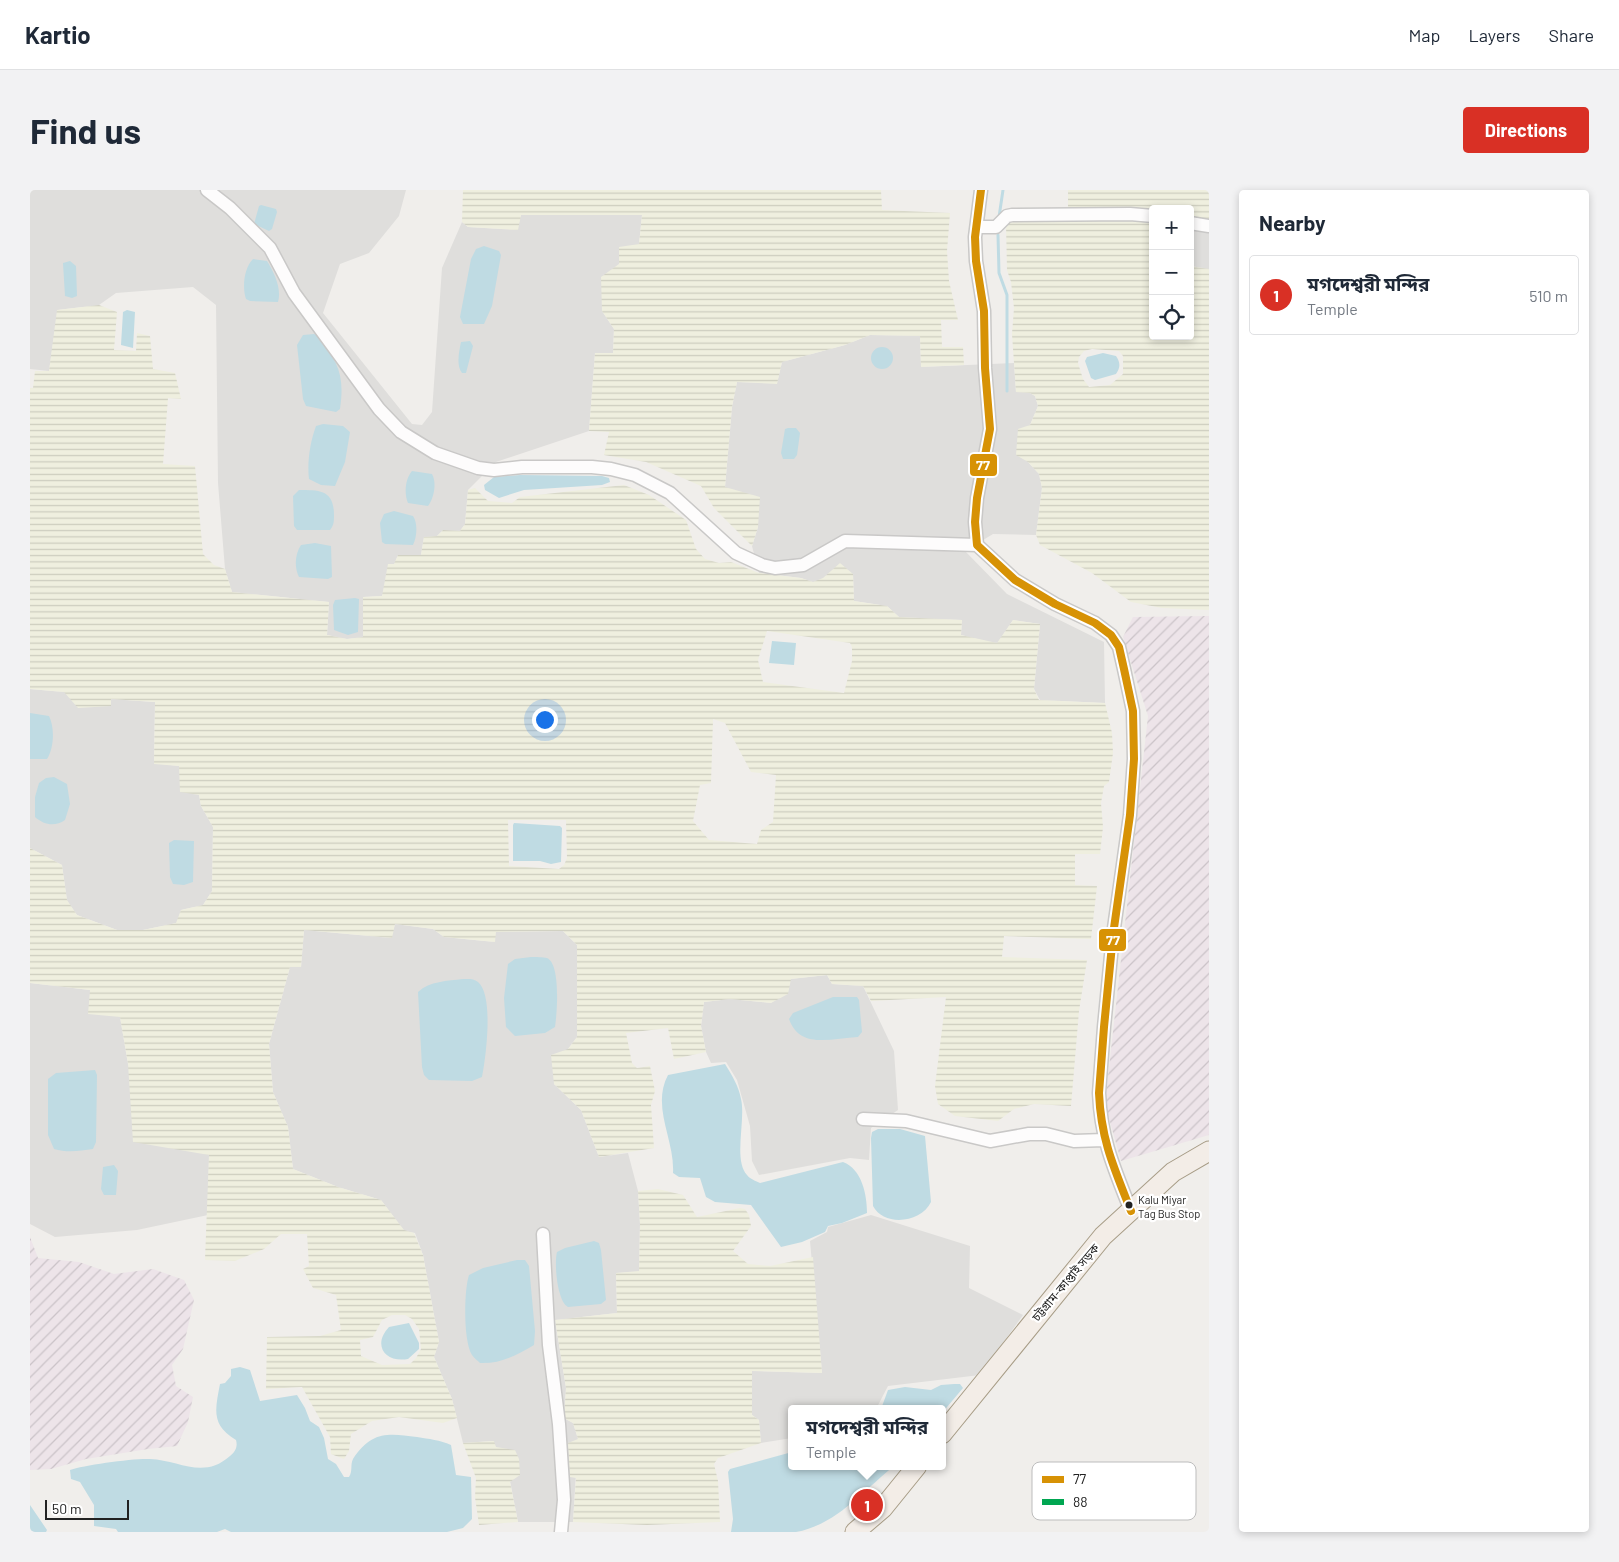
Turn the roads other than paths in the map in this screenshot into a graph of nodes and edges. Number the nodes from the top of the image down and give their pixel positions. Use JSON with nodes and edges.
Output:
{"nodes":[{"id":1,"x":207,"y":190,"type":"edge"},
{"id":2,"x":981,"y":190,"type":"edge"},
{"id":3,"x":1149,"y":216,"type":"edge"},
{"id":4,"x":1194,"y":223,"type":"edge"},
{"id":5,"x":1209,"y":226,"type":"edge"},
{"id":6,"x":976,"y":227,"type":"junction"},
{"id":7,"x":977,"y":544,"type":"junction"},
{"id":8,"x":863,"y":1119,"type":"dead end"},
{"id":9,"x":1104,"y":1140,"type":"junction"},
{"id":10,"x":1209,"y":1151,"type":"edge"},
{"id":11,"x":1130,"y":1211,"type":"junction"},
{"id":12,"x":543,"y":1234,"type":"dead end"},
{"id":13,"x":946,"y":1429,"type":"edge"},
{"id":14,"x":914,"y":1470,"type":"edge"},
{"id":15,"x":561,"y":1532,"type":"edge"},
{"id":16,"x":855,"y":1532,"type":"edge"}],
"edges":[{"from":1,"to":7,"type":"street"},
{"from":2,"to":6,"type":"street"},
{"from":3,"to":6,"type":"street"},
{"from":4,"to":5,"type":"street"},
{"from":6,"to":7,"type":"street"},
{"from":7,"to":9,"type":"street"},
{"from":8,"to":9,"type":"street"},
{"from":9,"to":11,"type":"street"},
{"from":10,"to":11,"type":"main road","name":"চট্টগ্রাম-কাপ্তাই সড়ক"},
{"from":11,"to":13,"type":"main road","name":"চট্টগ্রাম-কাপ্তাই সড়ক"},
{"from":12,"to":15,"type":"street"},
{"from":14,"to":16,"type":"main road"}]}
